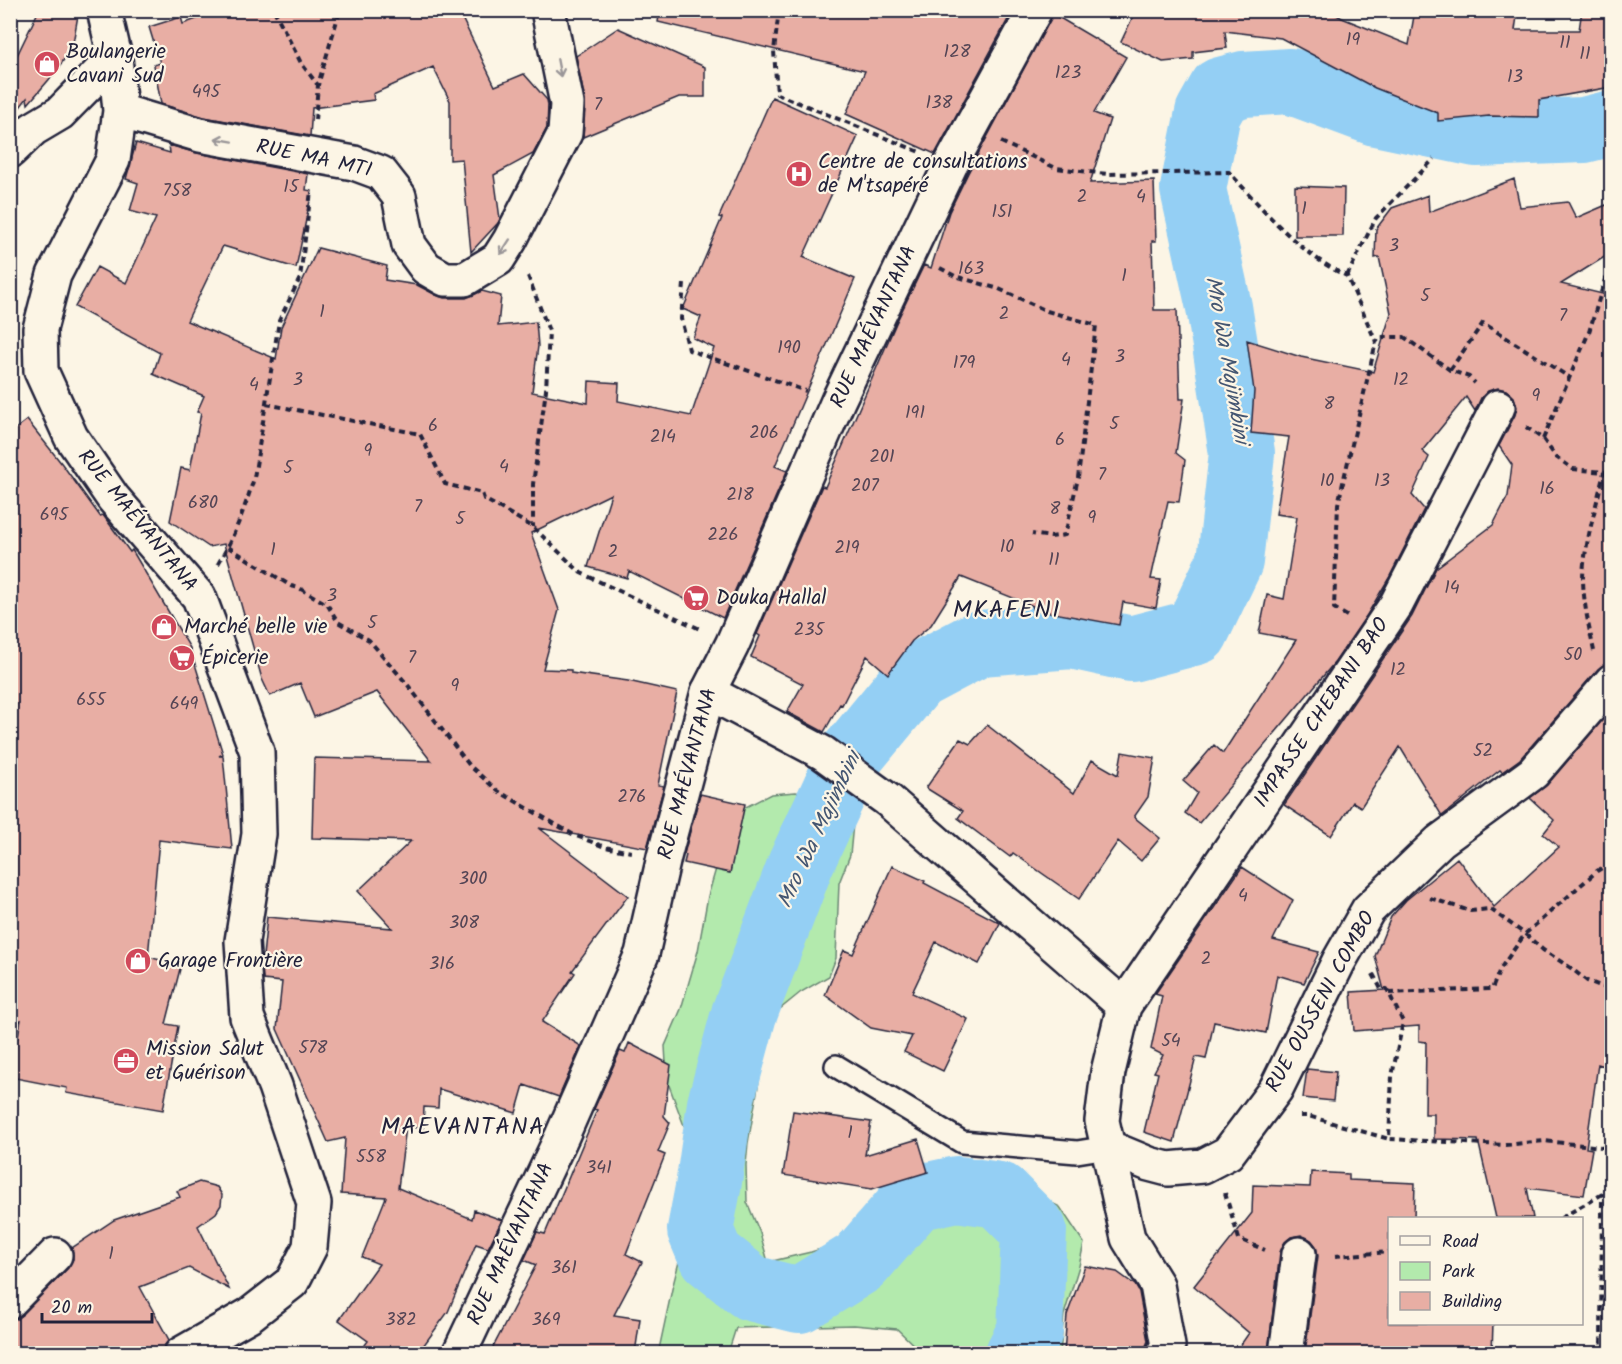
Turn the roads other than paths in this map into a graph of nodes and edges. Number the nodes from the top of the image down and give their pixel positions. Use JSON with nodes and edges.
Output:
{"nodes":[{"id":1,"x":104,"y":10,"type":"edge"},
{"id":2,"x":548,"y":10,"type":"edge"},
{"id":3,"x":1035,"y":10,"type":"edge"},
{"id":4,"x":116,"y":57,"type":"junction"},
{"id":5,"x":120,"y":111,"type":"junction"},
{"id":6,"x":10,"y":151,"type":"edge"},
{"id":7,"x":1498,"y":407,"type":"road end"},
{"id":8,"x":1608,"y":685,"type":"edge"},
{"id":9,"x":708,"y":692,"type":"junction"},
{"id":10,"x":1124,"y":1006,"type":"junction"},
{"id":11,"x":836,"y":1066,"type":"dead end"},
{"id":12,"x":1108,"y":1147,"type":"junction"},
{"id":13,"x":1299,"y":1254,"type":"dead end"},
{"id":14,"x":55,"y":1255,"type":"dead end"},
{"id":15,"x":10,"y":1301,"type":"edge"},
{"id":16,"x":182,"y":1353,"type":"edge"},
{"id":17,"x":459,"y":1353,"type":"edge"},
{"id":18,"x":1163,"y":1353,"type":"edge"},
{"id":19,"x":1286,"y":1353,"type":"edge"}],
"edges":[{"from":1,"to":4,"type":"street","name":"RUE MAÉVANTANA"},
{"from":2,"to":5,"type":"street","name":"RUE MA MTI","one_way":true},
{"from":3,"to":9,"type":"street","name":"RUE MAÉVANTANA"},
{"from":4,"to":5,"type":"street","name":"RUE MAÉVANTANA"},
{"from":4,"to":6,"type":"street"},
{"from":5,"to":16,"type":"street","name":"RUE MAÉVANTANA"},
{"from":7,"to":10,"type":"street","name":"IMPASSE CHEBANI BAO"},
{"from":8,"to":12,"type":"street","name":"RUE OUSSENI COMBO"},
{"from":9,"to":10,"type":"street"},
{"from":9,"to":17,"type":"street","name":"RUE MAÉVANTANA"},
{"from":10,"to":12,"type":"street"},
{"from":11,"to":12,"type":"lane"},
{"from":12,"to":18,"type":"street"},
{"from":13,"to":19,"type":"street"},
{"from":14,"to":15,"type":"street"}]}
